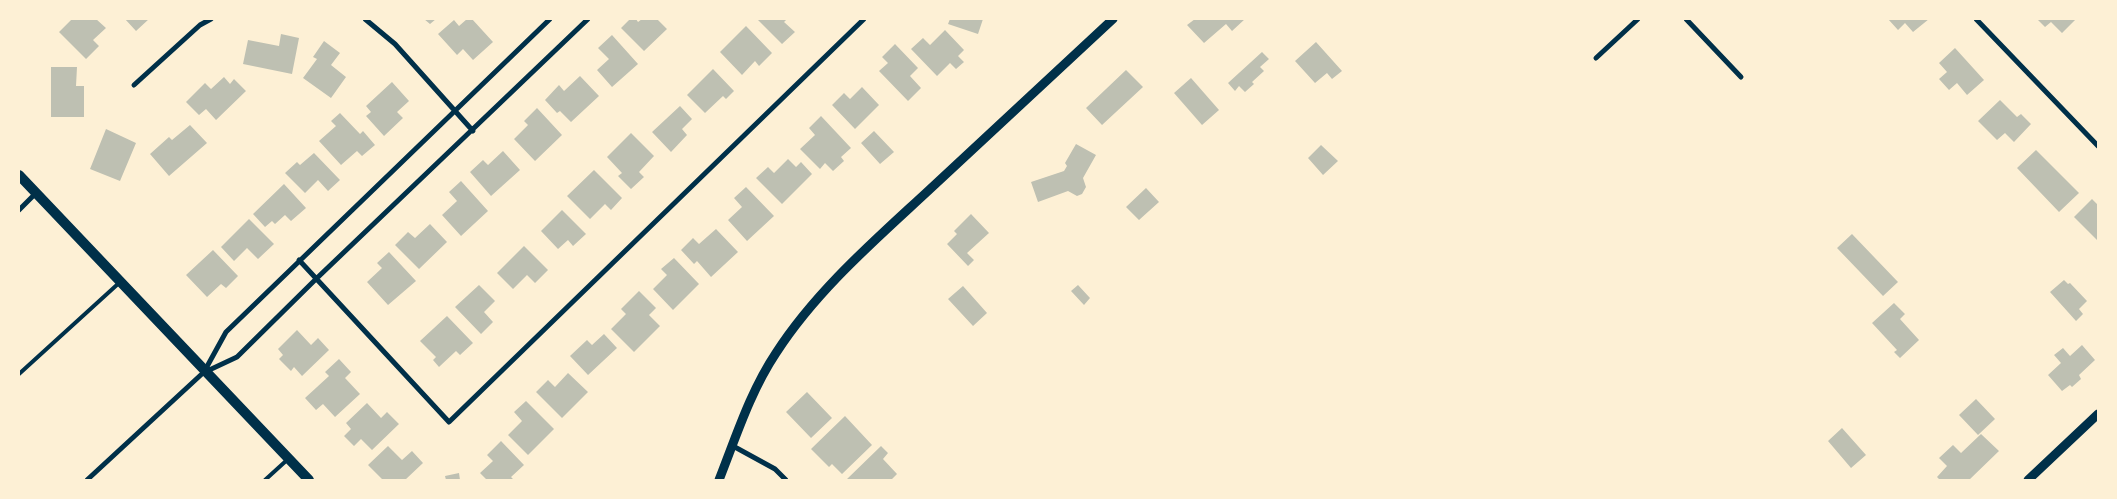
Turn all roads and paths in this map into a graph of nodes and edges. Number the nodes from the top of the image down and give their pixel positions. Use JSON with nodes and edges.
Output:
{"nodes":[{"id":1,"x":211,"y":19,"type":"edge"},
{"id":2,"x":365,"y":19,"type":"edge"},
{"id":3,"x":550,"y":19,"type":"edge"},
{"id":4,"x":588,"y":19,"type":"edge"},
{"id":5,"x":864,"y":19,"type":"edge"},
{"id":6,"x":1113,"y":19,"type":"edge"},
{"id":7,"x":1638,"y":19,"type":"edge"},
{"id":8,"x":1686,"y":19,"type":"edge"},
{"id":9,"x":1976,"y":19,"type":"edge"},
{"id":10,"x":1596,"y":58,"type":"dead end"},
{"id":11,"x":1741,"y":77,"type":"dead end"},
{"id":12,"x":134,"y":85,"type":"dead end"},
{"id":13,"x":455,"y":110,"type":"junction"},
{"id":14,"x":473,"y":130,"type":"junction"},
{"id":15,"x":2098,"y":146,"type":"edge"},
{"id":16,"x":19,"y":175,"type":"edge"},
{"id":17,"x":36,"y":193,"type":"junction"},
{"id":18,"x":19,"y":210,"type":"edge"},
{"id":19,"x":299,"y":260,"type":"junction"},
{"id":20,"x":316,"y":279,"type":"junction"},
{"id":21,"x":120,"y":281,"type":"junction"},
{"id":22,"x":204,"y":372,"type":"junction"},
{"id":23,"x":19,"y":374,"type":"edge"},
{"id":24,"x":2098,"y":414,"type":"edge"},
{"id":25,"x":732,"y":446,"type":"junction"},
{"id":26,"x":289,"y":458,"type":"junction"},
{"id":27,"x":87,"y":480,"type":"edge"},
{"id":28,"x":265,"y":480,"type":"edge"},
{"id":29,"x":309,"y":480,"type":"edge"},
{"id":30,"x":719,"y":480,"type":"edge"},
{"id":31,"x":786,"y":480,"type":"edge"},
{"id":32,"x":2028,"y":480,"type":"edge"}],
"edges":[{"from":1,"to":12,"type":"street"},
{"from":2,"to":13,"type":"street"},
{"from":3,"to":13,"type":"street"},
{"from":4,"to":14,"type":"street"},
{"from":5,"to":20,"type":"street"},
{"from":6,"to":25,"type":"street"},
{"from":7,"to":10,"type":"street"},
{"from":8,"to":11,"type":"street"},
{"from":9,"to":15,"type":"street"},
{"from":13,"to":14,"type":"street"},
{"from":13,"to":19,"type":"street"},
{"from":14,"to":20,"type":"street"},
{"from":16,"to":17,"type":"main road"},
{"from":17,"to":18,"type":"street"},
{"from":17,"to":21,"type":"main road"},
{"from":19,"to":20,"type":"street"},
{"from":19,"to":22,"type":"street"},
{"from":20,"to":22,"type":"street"},
{"from":21,"to":22,"type":"main road"},
{"from":21,"to":23,"type":"lane"},
{"from":22,"to":26,"type":"main road"},
{"from":22,"to":27,"type":"street"},
{"from":24,"to":32,"type":"street"},
{"from":25,"to":30,"type":"street"},
{"from":25,"to":31,"type":"street"},
{"from":26,"to":28,"type":"lane"},
{"from":26,"to":29,"type":"main road"}]}
